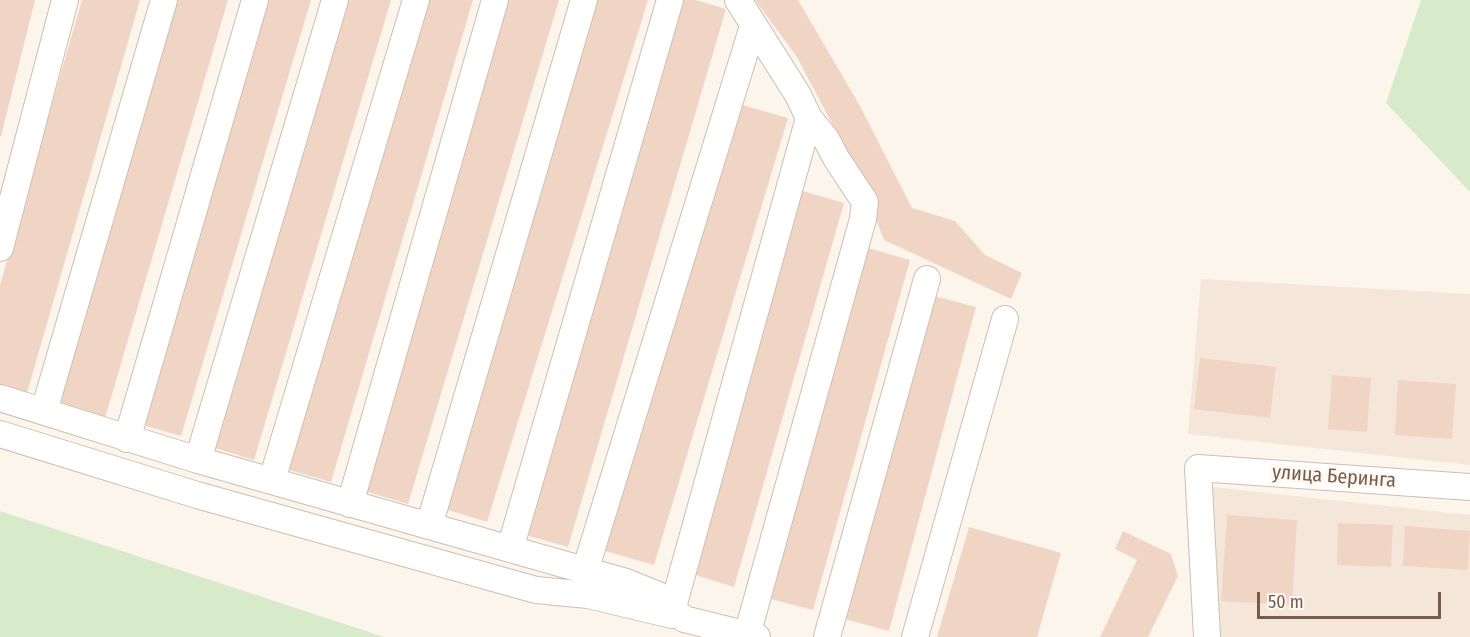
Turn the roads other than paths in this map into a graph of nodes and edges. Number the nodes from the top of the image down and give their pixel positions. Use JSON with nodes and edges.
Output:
{"nodes":[{"id":1,"x":65,"y":0,"type":"edge"},
{"id":2,"x":164,"y":0,"type":"edge"},
{"id":3,"x":255,"y":0,"type":"edge"},
{"id":4,"x":335,"y":0,"type":"edge"},
{"id":5,"x":416,"y":0,"type":"edge"},
{"id":6,"x":495,"y":0,"type":"edge"},
{"id":7,"x":584,"y":0,"type":"edge"},
{"id":8,"x":670,"y":0,"type":"edge"},
{"id":9,"x":738,"y":0,"type":"edge"},
{"id":10,"x":753,"y":26,"type":"junction"},
{"id":11,"x":809,"y":118,"type":"junction"},
{"id":12,"x":0,"y":248,"type":"edge"},
{"id":13,"x":927,"y":279,"type":"dead end"},
{"id":14,"x":1005,"y":319,"type":"dead end"},
{"id":15,"x":0,"y":398,"type":"edge"},
{"id":16,"x":44,"y":411,"type":"junction"},
{"id":17,"x":0,"y":434,"type":"edge"},
{"id":18,"x":127,"y":439,"type":"junction"},
{"id":19,"x":198,"y":460,"type":"junction"},
{"id":20,"x":272,"y":480,"type":"junction"},
{"id":21,"x":1470,"y":487,"type":"edge"},
{"id":22,"x":350,"y":504,"type":"junction"},
{"id":23,"x":429,"y":526,"type":"junction"},
{"id":24,"x":510,"y":549,"type":"junction"},
{"id":25,"x":585,"y":571,"type":"junction"},
{"id":26,"x":679,"y":613,"type":"junction"},
{"id":27,"x":752,"y":636,"type":"edge"},
{"id":28,"x":827,"y":637,"type":"edge"},
{"id":29,"x":915,"y":637,"type":"edge"},
{"id":30,"x":1207,"y":637,"type":"edge"}],
"edges":[{"from":1,"to":12,"type":"street"},
{"from":2,"to":16,"type":"street"},
{"from":3,"to":18,"type":"street"},
{"from":4,"to":19,"type":"street"},
{"from":5,"to":20,"type":"street"},
{"from":6,"to":22,"type":"street"},
{"from":7,"to":23,"type":"street"},
{"from":8,"to":24,"type":"street"},
{"from":9,"to":10,"type":"street"},
{"from":10,"to":11,"type":"street"},
{"from":10,"to":25,"type":"street"},
{"from":11,"to":26,"type":"street"},
{"from":11,"to":27,"type":"street"},
{"from":13,"to":28,"type":"street"},
{"from":14,"to":29,"type":"street"},
{"from":15,"to":16,"type":"street"},
{"from":16,"to":18,"type":"street"},
{"from":17,"to":26,"type":"street"},
{"from":18,"to":19,"type":"street"},
{"from":19,"to":20,"type":"street"},
{"from":20,"to":22,"type":"street"},
{"from":21,"to":30,"type":"street","name":"улица Беринга"},
{"from":22,"to":23,"type":"street"},
{"from":23,"to":24,"type":"street"},
{"from":24,"to":25,"type":"street"},
{"from":25,"to":26,"type":"street"},
{"from":26,"to":27,"type":"street"}]}
